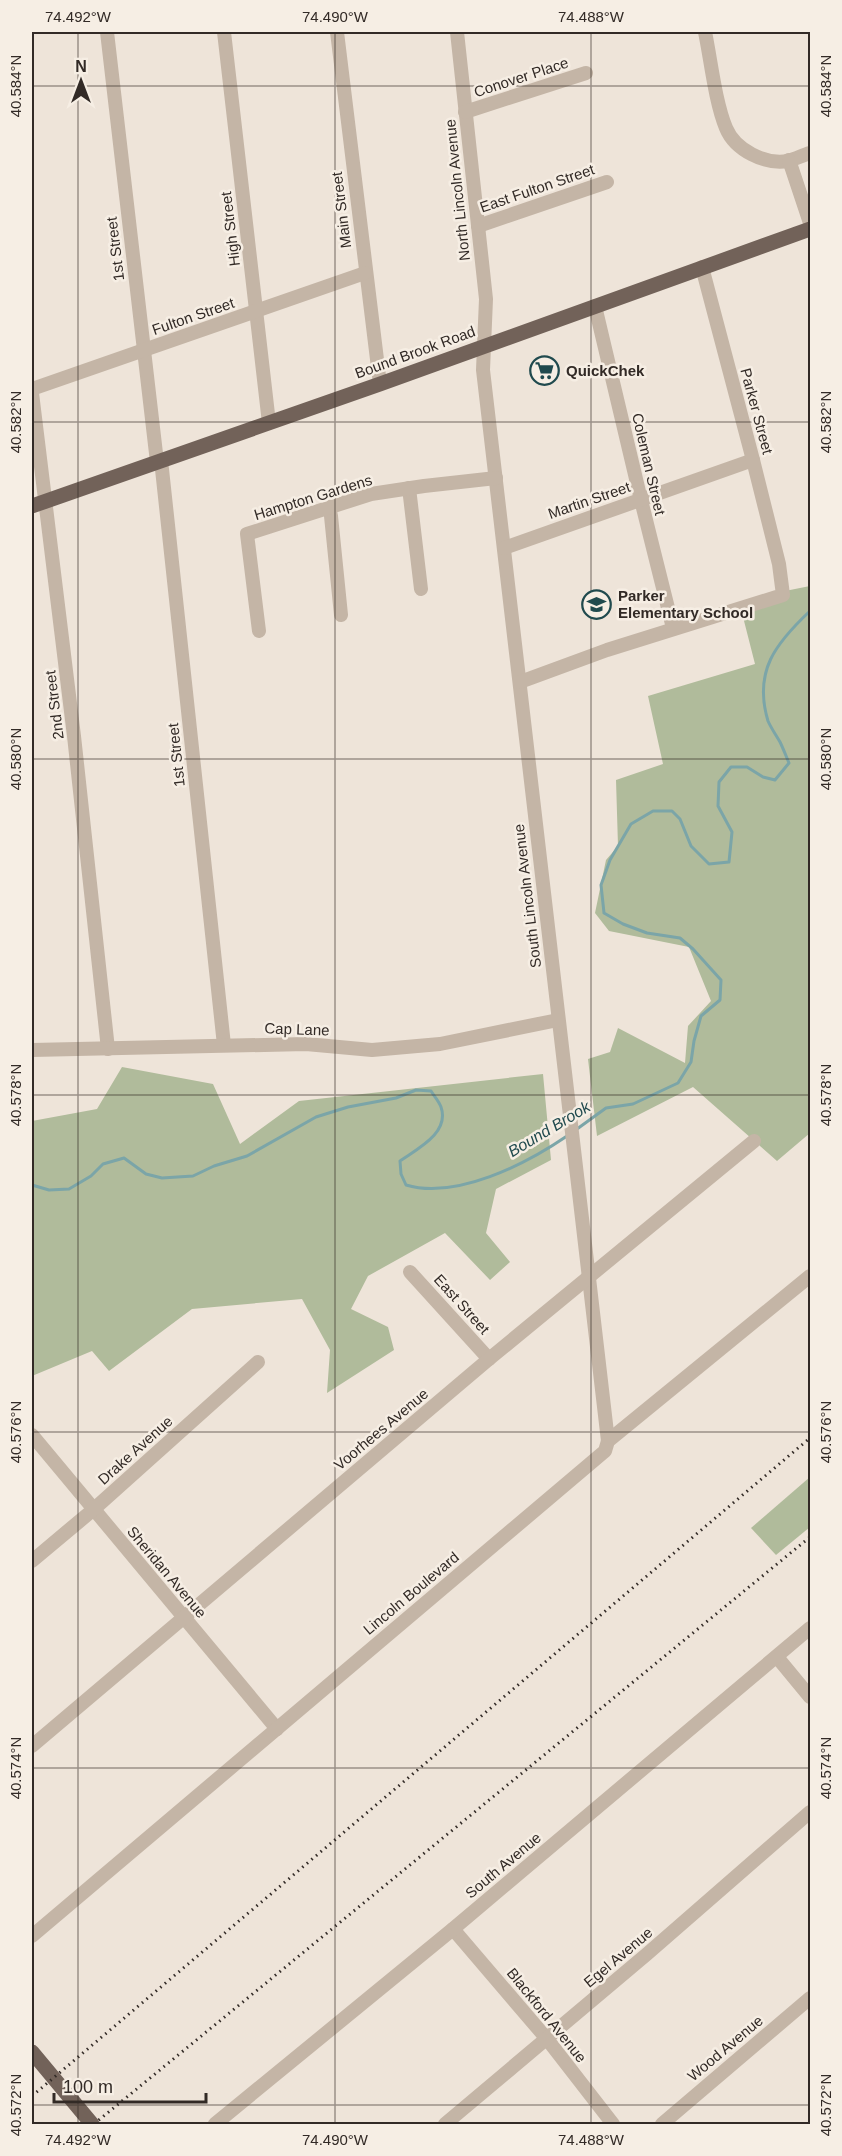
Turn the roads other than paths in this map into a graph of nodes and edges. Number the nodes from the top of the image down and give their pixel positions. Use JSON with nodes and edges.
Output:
{"nodes":[{"id":1,"x":107,"y":32,"type":"edge"},
{"id":2,"x":224,"y":32,"type":"edge"},
{"id":3,"x":338,"y":32,"type":"edge"},
{"id":4,"x":457,"y":32,"type":"edge"},
{"id":5,"x":705,"y":32,"type":"edge"},
{"id":6,"x":586,"y":73,"type":"dead end"},
{"id":7,"x":465,"y":112,"type":"junction"},
{"id":8,"x":810,"y":153,"type":"edge"},
{"id":9,"x":789,"y":160,"type":"junction"},
{"id":10,"x":607,"y":182,"type":"dead end"},
{"id":11,"x":810,"y":224,"type":"edge"},
{"id":12,"x":478,"y":226,"type":"junction"},
{"id":13,"x":810,"y":229,"type":"edge"},
{"id":14,"x":702,"y":267,"type":"junction"},
{"id":15,"x":365,"y":273,"type":"junction"},
{"id":16,"x":595,"y":306,"type":"junction"},
{"id":17,"x":256,"y":311,"type":"junction"},
{"id":18,"x":484,"y":346,"type":"junction"},
{"id":19,"x":144,"y":350,"type":"junction"},
{"id":20,"x":380,"y":384,"type":"junction"},
{"id":21,"x":32,"y":391,"type":"edge"},
{"id":22,"x":269,"y":423,"type":"junction"},
{"id":23,"x":753,"y":460,"type":"junction"},
{"id":24,"x":159,"y":461,"type":"junction"},
{"id":25,"x":496,"y":478,"type":"junction"},
{"id":26,"x":409,"y":488,"type":"junction"},
{"id":27,"x":641,"y":500,"type":"junction"},
{"id":28,"x":39,"y":503,"type":"edge"},
{"id":29,"x":328,"y":507,"type":"junction"},
{"id":30,"x":504,"y":548,"type":"junction"},
{"id":31,"x":422,"y":589,"type":"dead end"},
{"id":32,"x":341,"y":615,"type":"dead end"},
{"id":33,"x":674,"y":628,"type":"junction"},
{"id":34,"x":259,"y":631,"type":"dead end"},
{"id":35,"x":520,"y":682,"type":"junction"},
{"id":36,"x":558,"y":1020,"type":"junction"},
{"id":37,"x":224,"y":1045,"type":"junction"},
{"id":38,"x":108,"y":1049,"type":"junction"},
{"id":39,"x":32,"y":1050,"type":"edge"},
{"id":40,"x":754,"y":1141,"type":"dead end"},
{"id":41,"x":410,"y":1272,"type":"dead end"},
{"id":42,"x":810,"y":1276,"type":"edge"},
{"id":43,"x":589,"y":1277,"type":"junction"},
{"id":44,"x":489,"y":1359,"type":"junction"},
{"id":45,"x":258,"y":1362,"type":"dead end"},
{"id":46,"x":32,"y":1435,"type":"edge"},
{"id":47,"x":608,"y":1441,"type":"junction"},
{"id":48,"x":94,"y":1509,"type":"junction"},
{"id":49,"x":32,"y":1561,"type":"edge"},
{"id":50,"x":183,"y":1617,"type":"junction"},
{"id":51,"x":810,"y":1628,"type":"edge"},
{"id":52,"x":777,"y":1657,"type":"junction"},
{"id":53,"x":810,"y":1697,"type":"edge"},
{"id":54,"x":277,"y":1729,"type":"junction"},
{"id":55,"x":32,"y":1746,"type":"edge"},
{"id":56,"x":810,"y":1812,"type":"edge"},
{"id":57,"x":453,"y":1929,"type":"junction"},
{"id":58,"x":32,"y":1936,"type":"edge"},
{"id":59,"x":810,"y":1998,"type":"edge"},
{"id":60,"x":547,"y":2038,"type":"junction"},
{"id":61,"x":32,"y":2052,"type":"edge"},
{"id":62,"x":92,"y":2124,"type":"edge"},
{"id":63,"x":215,"y":2124,"type":"edge"},
{"id":64,"x":445,"y":2124,"type":"edge"},
{"id":65,"x":613,"y":2124,"type":"edge"},
{"id":66,"x":662,"y":2124,"type":"edge"}],
"edges":[{"from":1,"to":19,"type":"street","name":"1st Street"},
{"from":2,"to":17,"type":"street","name":"High Street"},
{"from":3,"to":15,"type":"street","name":"Main Street"},
{"from":4,"to":7,"type":"street","name":"North Lincoln Avenue"},
{"from":5,"to":9,"type":"street"},
{"from":6,"to":7,"type":"street","name":"Conover Place"},
{"from":7,"to":12,"type":"street","name":"North Lincoln Avenue"},
{"from":8,"to":9,"type":"street"},
{"from":9,"to":11,"type":"street"},
{"from":10,"to":12,"type":"street","name":"East Fulton Street"},
{"from":12,"to":18,"type":"street","name":"North Lincoln Avenue"},
{"from":13,"to":14,"type":"main road","name":"Bound Brook Road"},
{"from":14,"to":16,"type":"main road","name":"Bound Brook Road"},
{"from":14,"to":23,"type":"street","name":"Parker Street"},
{"from":15,"to":17,"type":"street","name":"Fulton Street"},
{"from":15,"to":20,"type":"street","name":"Main Street"},
{"from":16,"to":18,"type":"main road","name":"Bound Brook Road"},
{"from":16,"to":27,"type":"street","name":"Coleman Street"},
{"from":17,"to":19,"type":"street","name":"Fulton Street"},
{"from":17,"to":22,"type":"street","name":"High Street"},
{"from":18,"to":20,"type":"main road","name":"Bound Brook Road"},
{"from":18,"to":25,"type":"street","name":"South Lincoln Avenue"},
{"from":19,"to":21,"type":"street","name":"Fulton Street"},
{"from":19,"to":24,"type":"street","name":"1st Street"},
{"from":20,"to":22,"type":"main road","name":"Bound Brook Road"},
{"from":21,"to":28,"type":"street","name":"2nd Street"},
{"from":22,"to":24,"type":"main road","name":"Bound Brook Road"},
{"from":23,"to":27,"type":"street","name":"Martin Street"},
{"from":23,"to":33,"type":"street","name":"Parker Street"},
{"from":24,"to":28,"type":"main road","name":"Bound Brook Road"},
{"from":24,"to":37,"type":"street","name":"1st Street"},
{"from":25,"to":26,"type":"street","name":"Hampton Gardens"},
{"from":25,"to":30,"type":"street","name":"South Lincoln Avenue"},
{"from":26,"to":29,"type":"street","name":"Hampton Gardens"},
{"from":26,"to":31,"type":"street"},
{"from":27,"to":30,"type":"street","name":"Martin Street"},
{"from":27,"to":33,"type":"street","name":"Coleman Street"},
{"from":28,"to":38,"type":"street","name":"2nd Street"},
{"from":29,"to":32,"type":"street"},
{"from":29,"to":34,"type":"street","name":"Hampton Gardens"},
{"from":30,"to":35,"type":"street","name":"South Lincoln Avenue"},
{"from":33,"to":35,"type":"street"},
{"from":35,"to":36,"type":"street","name":"South Lincoln Avenue"},
{"from":36,"to":37,"type":"street","name":"Cap Lane"},
{"from":36,"to":43,"type":"street","name":"South Lincoln Avenue"},
{"from":37,"to":38,"type":"street","name":"Cap Lane"},
{"from":38,"to":39,"type":"street","name":"Cap Lane"},
{"from":40,"to":43,"type":"street","name":"Voorhees Avenue"},
{"from":41,"to":44,"type":"street","name":"East Street"},
{"from":42,"to":47,"type":"street","name":"Lincoln Boulevard"},
{"from":43,"to":44,"type":"street","name":"Voorhees Avenue"},
{"from":43,"to":47,"type":"street","name":"South Lincoln Avenue"},
{"from":44,"to":50,"type":"street","name":"Voorhees Avenue"},
{"from":45,"to":48,"type":"street","name":"Drake Avenue"},
{"from":46,"to":48,"type":"street","name":"Sheridan Avenue"},
{"from":47,"to":54,"type":"street","name":"Lincoln Boulevard"},
{"from":48,"to":49,"type":"street","name":"Drake Avenue"},
{"from":48,"to":50,"type":"street","name":"Sheridan Avenue"},
{"from":50,"to":54,"type":"street","name":"Sheridan Avenue"},
{"from":50,"to":55,"type":"street","name":"Voorhees Avenue"},
{"from":51,"to":52,"type":"street","name":"South Avenue"},
{"from":52,"to":53,"type":"street"},
{"from":52,"to":57,"type":"street","name":"South Avenue"},
{"from":54,"to":58,"type":"street","name":"Lincoln Boulevard"},
{"from":56,"to":60,"type":"street","name":"Egel Avenue"},
{"from":57,"to":60,"type":"street","name":"Blackford Avenue"},
{"from":57,"to":63,"type":"street","name":"South Avenue"},
{"from":59,"to":66,"type":"street","name":"Wood Avenue"},
{"from":60,"to":64,"type":"street","name":"Egel Avenue"},
{"from":60,"to":65,"type":"street","name":"Blackford Avenue"},
{"from":61,"to":62,"type":"main road"}]}
